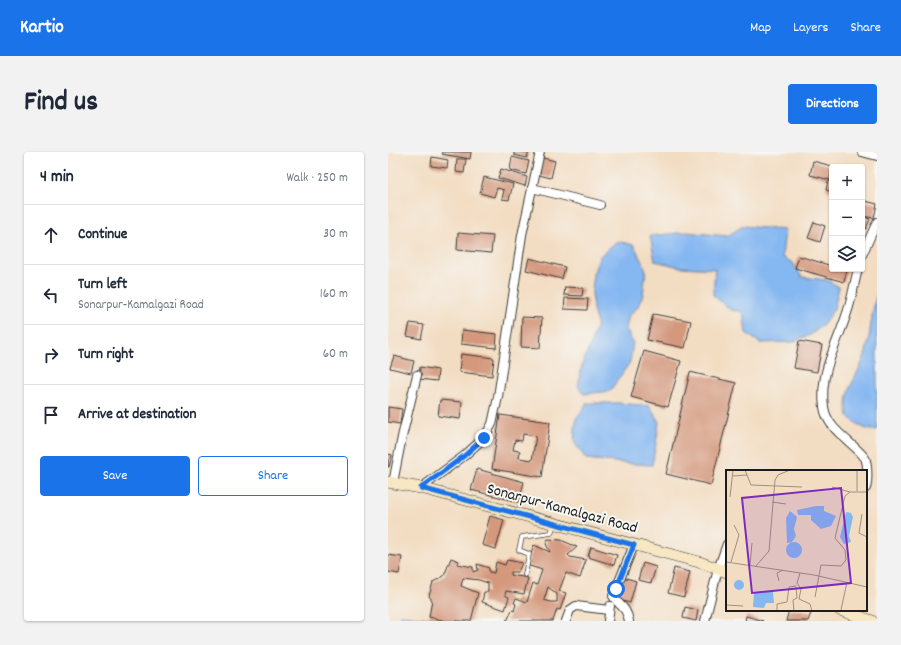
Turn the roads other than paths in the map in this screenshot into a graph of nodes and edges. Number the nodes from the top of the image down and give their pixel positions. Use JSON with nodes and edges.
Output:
{"nodes":[{"id":1,"x":540,"y":152,"type":"edge"},
{"id":2,"x":862,"y":152,"type":"edge"},
{"id":3,"x":877,"y":156,"type":"edge"},
{"id":4,"x":532,"y":188,"type":"junction"},
{"id":5,"x":600,"y":205,"type":"dead end"},
{"id":6,"x":877,"y":222,"type":"edge"},
{"id":7,"x":865,"y":248,"type":"edge"},
{"id":8,"x":857,"y":272,"type":"edge"},
{"id":9,"x":417,"y":374,"type":"dead end"},
{"id":10,"x":867,"y":470,"type":"edge"},
{"id":11,"x":867,"y":470,"type":"edge"},
{"id":12,"x":390,"y":483,"type":"edge"},
{"id":13,"x":867,"y":484,"type":"edge"},
{"id":14,"x":421,"y":488,"type":"junction"},
{"id":15,"x":554,"y":524,"type":"junction"},
{"id":16,"x":634,"y":545,"type":"junction"},
{"id":17,"x":726,"y":550,"type":"edge"},
{"id":18,"x":723,"y":570,"type":"edge"},
{"id":19,"x":525,"y":575,"type":"dead end"},
{"id":20,"x":613,"y":596,"type":"junction"},
{"id":21,"x":609,"y":610,"type":"junction"},
{"id":22,"x":842,"y":611,"type":"edge"},
{"id":23,"x":855,"y":618,"type":"edge"},
{"id":24,"x":566,"y":621,"type":"edge"},
{"id":25,"x":608,"y":621,"type":"edge"},
{"id":26,"x":628,"y":621,"type":"edge"},
{"id":27,"x":705,"y":621,"type":"edge"},
{"id":28,"x":872,"y":621,"type":"edge"}],
"edges":[{"from":1,"to":4,"type":"street"},
{"from":2,"to":3,"type":"street"},
{"from":4,"to":5,"type":"street"},
{"from":4,"to":14,"type":"street"},
{"from":6,"to":7,"type":"street"},
{"from":8,"to":10,"type":"street"},
{"from":9,"to":12,"type":"street"},
{"from":11,"to":13,"type":"street"},
{"from":12,"to":14,"type":"main road","name":"Sonarpur-Kamalgazi Road"},
{"from":14,"to":15,"type":"main road","name":"Sonarpur-Kamalgazi Road"},
{"from":15,"to":16,"type":"main road","name":"Sonarpur-Kamalgazi Road"},
{"from":15,"to":19,"type":"lane"},
{"from":16,"to":18,"type":"main road","name":"Sonarpur-Kamalgazi Road"},
{"from":16,"to":20,"type":"street"},
{"from":17,"to":18,"type":"street"},
{"from":18,"to":27,"type":"street"},
{"from":20,"to":21,"type":"street"},
{"from":20,"to":26,"type":"street"},
{"from":21,"to":24,"type":"street"},
{"from":21,"to":25,"type":"street"},
{"from":22,"to":23,"type":"main road"},
{"from":23,"to":28,"type":"main road"}]}
